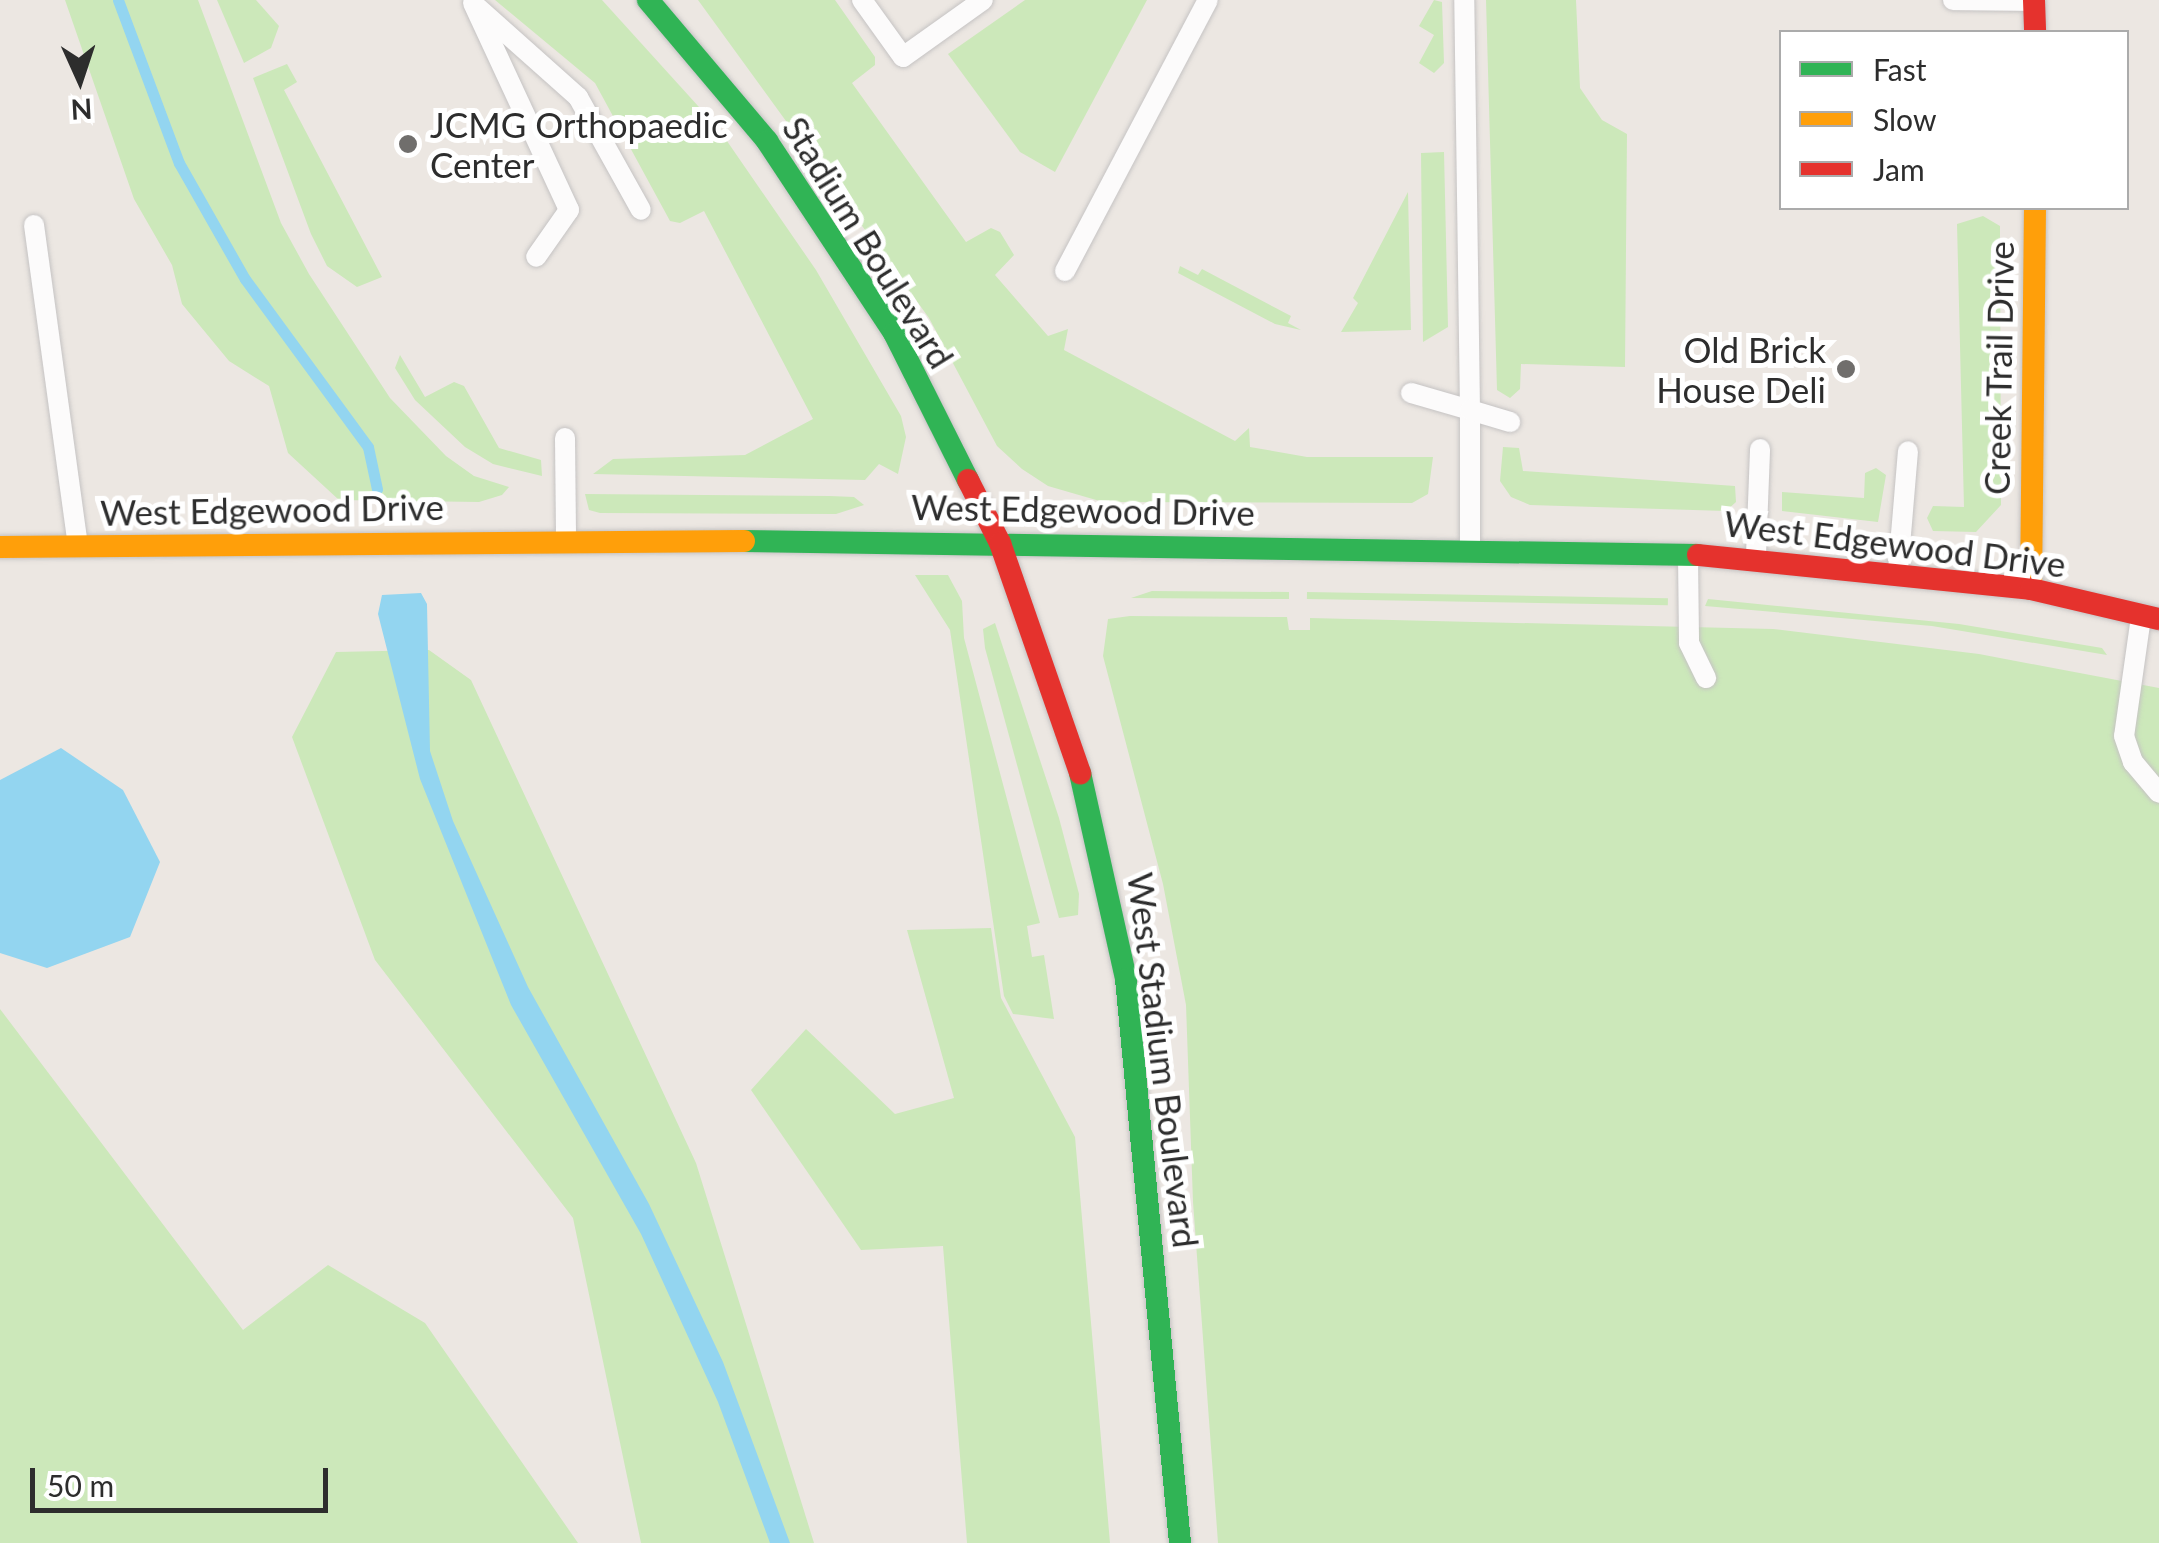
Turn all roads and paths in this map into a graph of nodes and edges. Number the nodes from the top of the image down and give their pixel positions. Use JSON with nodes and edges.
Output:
{"nodes":[{"id":1,"x":648,"y":0,"type":"edge"},
{"id":2,"x":862,"y":0,"type":"edge"},
{"id":3,"x":984,"y":0,"type":"edge"},
{"id":4,"x":1208,"y":0,"type":"edge"},
{"id":5,"x":1464,"y":0,"type":"edge"},
{"id":6,"x":1952,"y":0,"type":"edge"},
{"id":7,"x":2034,"y":1,"type":"edge"},
{"id":8,"x":471,"y":2,"type":"edge"},
{"id":9,"x":2034,"y":30,"type":"edge"},
{"id":10,"x":641,"y":210,"type":"dead end"},
{"id":11,"x":2034,"y":210,"type":"edge"},
{"id":12,"x":34,"y":225,"type":"dead end"},
{"id":13,"x":536,"y":257,"type":"dead end"},
{"id":14,"x":1064,"y":270,"type":"dead end"},
{"id":15,"x":1411,"y":393,"type":"dead end"},
{"id":16,"x":1470,"y":410,"type":"junction"},
{"id":17,"x":1510,"y":422,"type":"dead end"},
{"id":18,"x":564,"y":438,"type":"dead end"},
{"id":19,"x":1760,"y":448,"type":"dead end"},
{"id":20,"x":1908,"y":451,"type":"dead end"},
{"id":21,"x":566,"y":540,"type":"junction"},
{"id":22,"x":1000,"y":542,"type":"junction"},
{"id":23,"x":78,"y":546,"type":"junction"},
{"id":24,"x":0,"y":547,"type":"edge"},
{"id":25,"x":1470,"y":552,"type":"junction"},
{"id":26,"x":1688,"y":555,"type":"junction"},
{"id":27,"x":1756,"y":557,"type":"junction"},
{"id":28,"x":1898,"y":572,"type":"junction"},
{"id":29,"x":2031,"y":589,"type":"junction"},
{"id":30,"x":2150,"y":617,"type":"edge"},
{"id":31,"x":1706,"y":678,"type":"dead end"},
{"id":32,"x":2159,"y":793,"type":"edge"},
{"id":33,"x":1180,"y":1543,"type":"edge"}],
"edges":[{"from":1,"to":22,"type":"main road","name":"Stadium Boulevard"},
{"from":2,"to":3,"type":"lane"},
{"from":4,"to":14,"type":"lane"},
{"from":5,"to":16,"type":"lane"},
{"from":6,"to":7,"type":"lane"},
{"from":7,"to":9,"type":"main road"},
{"from":8,"to":10,"type":"lane"},
{"from":8,"to":13,"type":"lane"},
{"from":11,"to":29,"type":"main road","name":"Creek Trail Drive"},
{"from":12,"to":23,"type":"lane"},
{"from":15,"to":16,"type":"lane"},
{"from":16,"to":17,"type":"lane"},
{"from":16,"to":25,"type":"lane"},
{"from":18,"to":21,"type":"lane"},
{"from":19,"to":27,"type":"lane"},
{"from":20,"to":28,"type":"lane"},
{"from":21,"to":22,"type":"main road","name":"West Edgewood Drive"},
{"from":21,"to":23,"type":"main road","name":"West Edgewood Drive"},
{"from":22,"to":25,"type":"main road","name":"West Edgewood Drive"},
{"from":22,"to":33,"type":"main road","name":"West Stadium Boulevard"},
{"from":23,"to":24,"type":"main road","name":"West Edgewood Drive"},
{"from":25,"to":26,"type":"main road","name":"West Edgewood Drive"},
{"from":26,"to":27,"type":"main road","name":"West Edgewood Drive"},
{"from":26,"to":31,"type":"lane"},
{"from":27,"to":28,"type":"main road","name":"West Edgewood Drive"},
{"from":28,"to":29,"type":"main road","name":"West Edgewood Drive"},
{"from":29,"to":30,"type":"main road","name":"West Edgewood Drive"},
{"from":30,"to":32,"type":"lane"}]}
